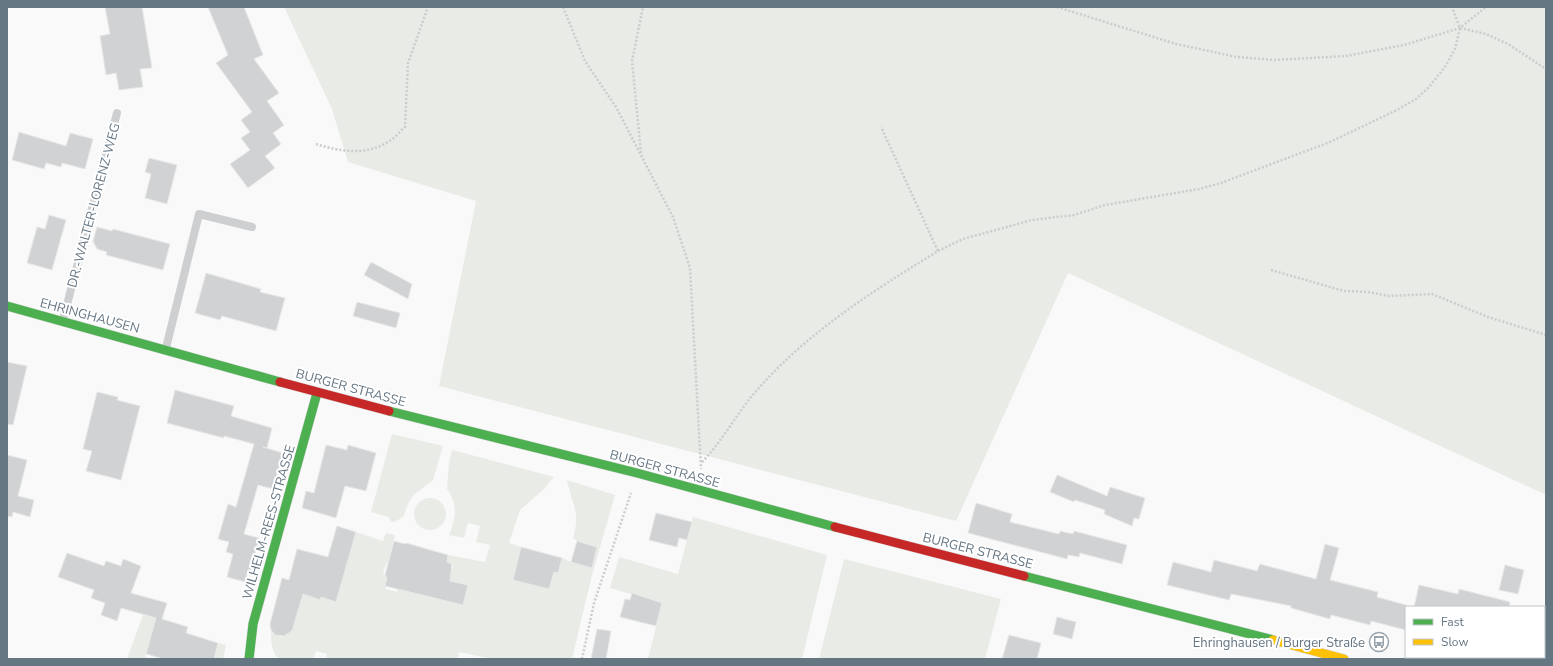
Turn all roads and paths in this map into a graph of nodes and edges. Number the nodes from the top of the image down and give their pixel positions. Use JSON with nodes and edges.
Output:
{"nodes":[{"id":1,"x":428,"y":7,"type":"edge"},
{"id":2,"x":563,"y":7,"type":"edge"},
{"id":3,"x":643,"y":7,"type":"edge"},
{"id":4,"x":1057,"y":7,"type":"edge"},
{"id":5,"x":1452,"y":7,"type":"edge"},
{"id":6,"x":1486,"y":7,"type":"edge"},
{"id":7,"x":1460,"y":28,"type":"junction"},
{"id":8,"x":1546,"y":70,"type":"edge"},
{"id":9,"x":117,"y":113,"type":"dead end"},
{"id":10,"x":881,"y":127,"type":"dead end"},
{"id":11,"x":316,"y":144,"type":"dead end"},
{"id":12,"x":641,"y":155,"type":"junction"},
{"id":13,"x":252,"y":227,"type":"dead end"},
{"id":14,"x":938,"y":251,"type":"junction"},
{"id":15,"x":1271,"y":270,"type":"dead end"},
{"id":16,"x":7,"y":306,"type":"edge"},
{"id":17,"x":62,"y":320,"type":"junction"},
{"id":18,"x":1546,"y":335,"type":"edge"},
{"id":19,"x":166,"y":349,"type":"junction"},
{"id":20,"x":317,"y":393,"type":"junction"},
{"id":21,"x":702,"y":462,"type":"junction"},
{"id":22,"x":637,"y":474,"type":"junction"},
{"id":23,"x":701,"y":491,"type":"junction"},
{"id":24,"x":249,"y":659,"type":"edge"},
{"id":25,"x":582,"y":659,"type":"edge"},
{"id":26,"x":1344,"y":659,"type":"edge"}],
"edges":[{"from":1,"to":11,"type":"path"},
{"from":2,"to":12,"type":"path"},
{"from":3,"to":12,"type":"path"},
{"from":4,"to":7,"type":"path"},
{"from":5,"to":7,"type":"path"},
{"from":6,"to":7,"type":"path"},
{"from":7,"to":8,"type":"path"},
{"from":7,"to":14,"type":"path"},
{"from":9,"to":17,"type":"lane","name":"DR.-WALTER-LORENZ-WEG"},
{"from":10,"to":14,"type":"path"},
{"from":12,"to":21,"type":"path"},
{"from":13,"to":19,"type":"lane"},
{"from":14,"to":21,"type":"path"},
{"from":15,"to":18,"type":"path"},
{"from":16,"to":17,"type":"main road","name":"EHRINGHAUSEN"},
{"from":17,"to":19,"type":"main road","name":"EHRINGHAUSEN"},
{"from":19,"to":20,"type":"main road","name":"BURGER STRASSE"},
{"from":20,"to":22,"type":"main road","name":"BURGER STRASSE"},
{"from":20,"to":24,"type":"main road","name":"WILHELM-REES-STRASSE"},
{"from":21,"to":23,"type":"path"},
{"from":22,"to":23,"type":"main road","name":"BURGER STRASSE"},
{"from":22,"to":25,"type":"path"},
{"from":23,"to":26,"type":"main road","name":"BURGER STRASSE"}]}
